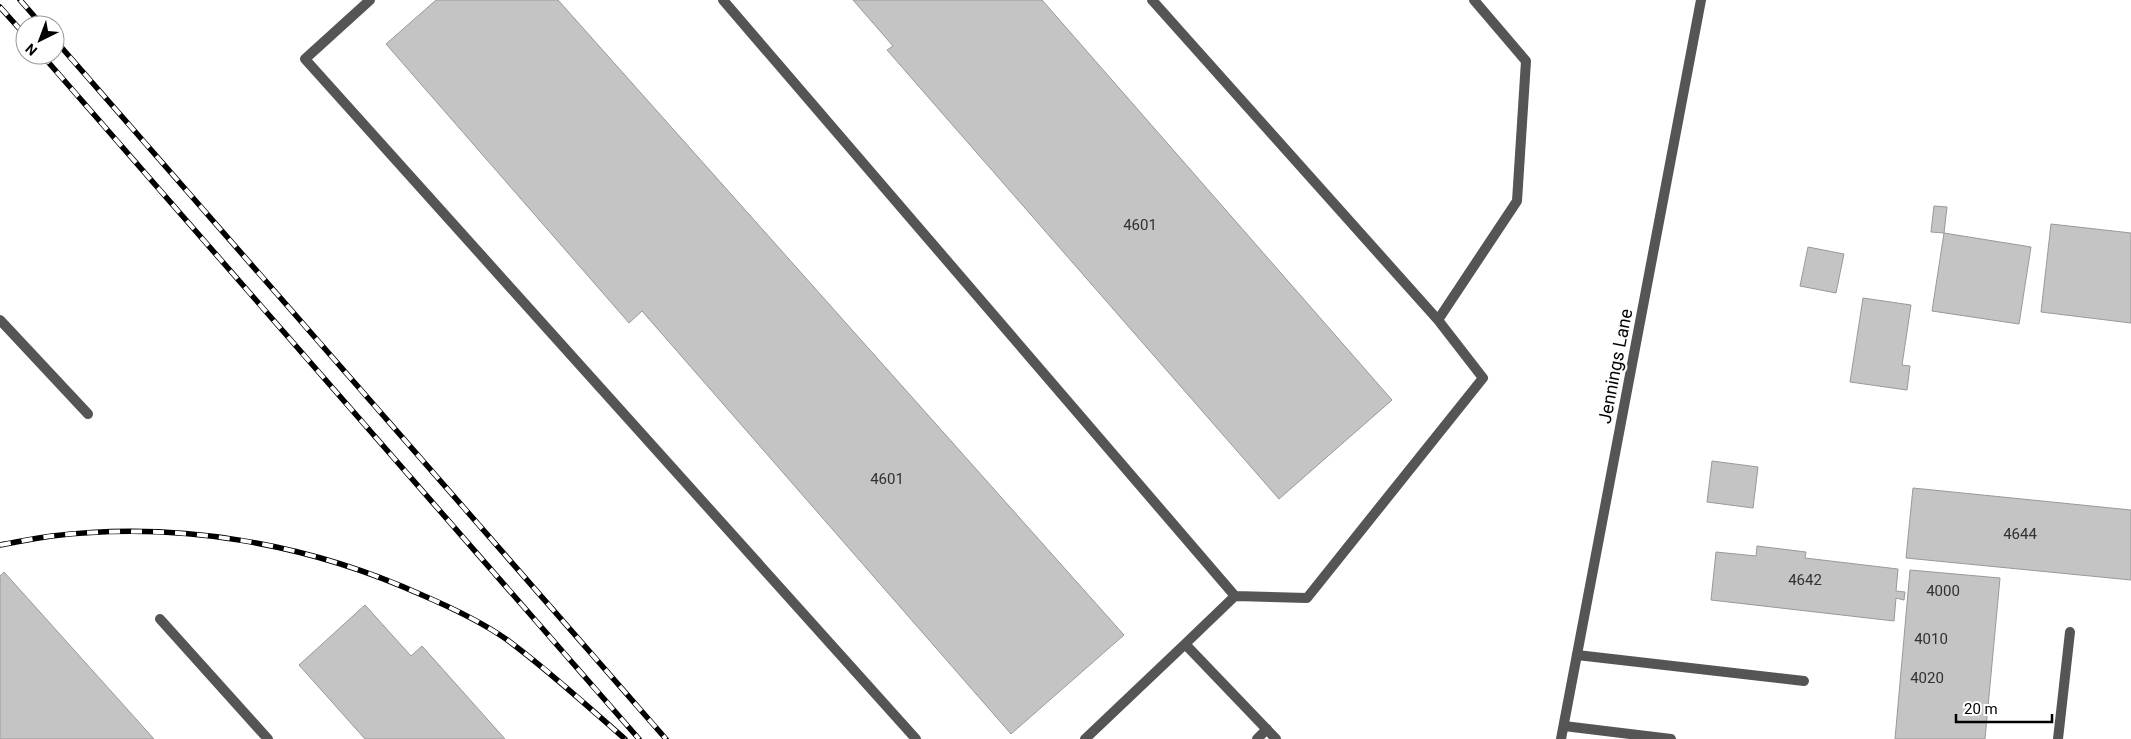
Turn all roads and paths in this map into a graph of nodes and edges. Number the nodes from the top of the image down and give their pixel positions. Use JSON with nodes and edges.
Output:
{"nodes":[{"id":1,"x":370,"y":0,"type":"edge"},
{"id":2,"x":723,"y":0,"type":"edge"},
{"id":3,"x":1152,"y":0,"type":"edge"},
{"id":4,"x":1474,"y":0,"type":"edge"},
{"id":5,"x":1701,"y":0,"type":"edge"},
{"id":6,"x":0,"y":320,"type":"edge"},
{"id":7,"x":1438,"y":320,"type":"junction"},
{"id":8,"x":88,"y":414,"type":"dead end"},
{"id":9,"x":1235,"y":596,"type":"junction"},
{"id":10,"x":160,"y":619,"type":"dead end"},
{"id":11,"x":2070,"y":632,"type":"dead end"},
{"id":12,"x":1185,"y":644,"type":"junction"},
{"id":13,"x":1577,"y":655,"type":"junction"},
{"id":14,"x":1804,"y":681,"type":"dead end"},
{"id":15,"x":1564,"y":726,"type":"junction"},
{"id":16,"x":1267,"y":729,"type":"junction"},
{"id":17,"x":268,"y":739,"type":"edge"},
{"id":18,"x":916,"y":739,"type":"edge"},
{"id":19,"x":1085,"y":739,"type":"edge"},
{"id":20,"x":1257,"y":739,"type":"edge"},
{"id":21,"x":1276,"y":739,"type":"edge"},
{"id":22,"x":1561,"y":739,"type":"edge"},
{"id":23,"x":1670,"y":739,"type":"edge"},
{"id":24,"x":2058,"y":739,"type":"edge"}],
"edges":[{"from":1,"to":18,"type":"street"},
{"from":2,"to":9,"type":"street"},
{"from":3,"to":7,"type":"street"},
{"from":4,"to":7,"type":"street"},
{"from":5,"to":13,"type":"street","name":"Jennings Lane"},
{"from":6,"to":8,"type":"street"},
{"from":7,"to":9,"type":"street"},
{"from":9,"to":12,"type":"street"},
{"from":10,"to":17,"type":"street"},
{"from":11,"to":24,"type":"street"},
{"from":12,"to":16,"type":"street"},
{"from":12,"to":19,"type":"street"},
{"from":13,"to":14,"type":"street"},
{"from":13,"to":15,"type":"street","name":"Jennings Lane"},
{"from":15,"to":22,"type":"street","name":"Jennings Lane"},
{"from":15,"to":23,"type":"street"},
{"from":16,"to":20,"type":"street"},
{"from":16,"to":21,"type":"street"}]}
